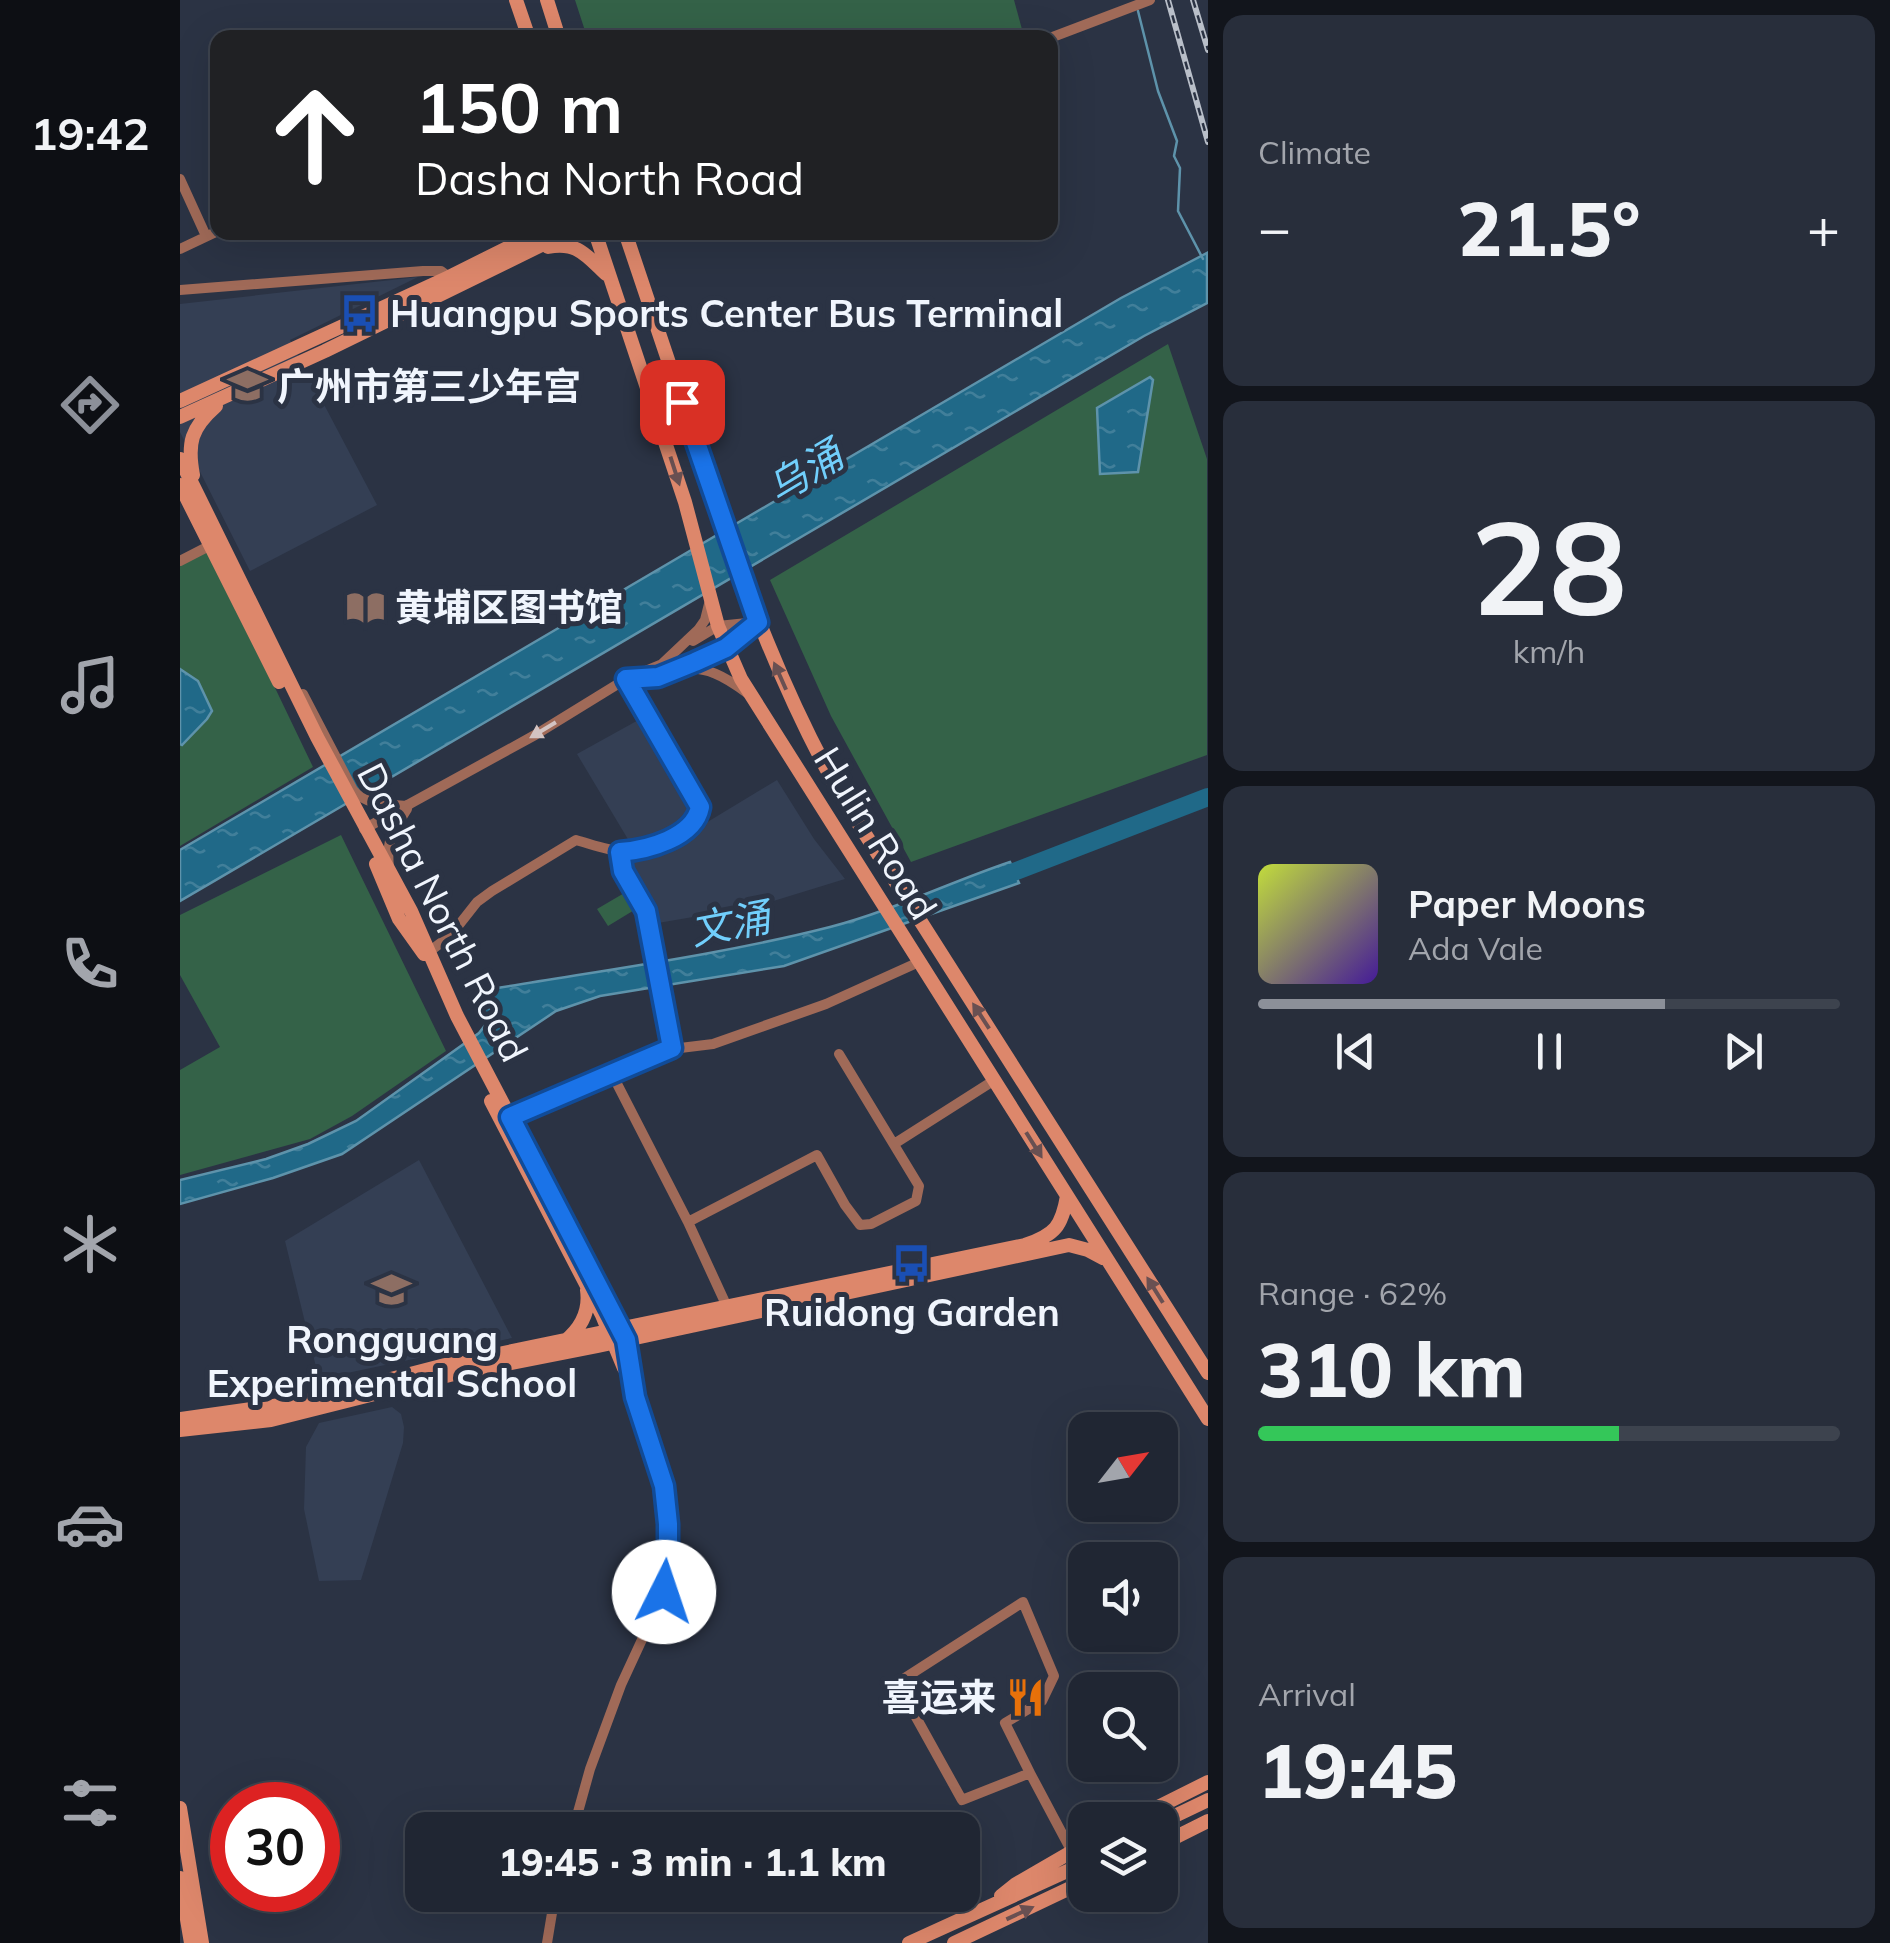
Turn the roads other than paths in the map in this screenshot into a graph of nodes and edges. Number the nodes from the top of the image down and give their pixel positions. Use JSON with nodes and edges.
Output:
{"nodes":[{"id":1,"x":516,"y":0,"type":"edge"},
{"id":2,"x":546,"y":0,"type":"edge"},
{"id":3,"x":1150,"y":0,"type":"edge"},
{"id":4,"x":526,"y":30,"type":"edge"},
{"id":5,"x":557,"y":30,"type":"edge"},
{"id":6,"x":1058,"y":35,"type":"edge"},
{"id":7,"x":180,"y":178,"type":"edge"},
{"id":8,"x":210,"y":234,"type":"edge"},
{"id":9,"x":206,"y":236,"type":"junction"},
{"id":10,"x":530,"y":240,"type":"edge"},
{"id":11,"x":530,"y":240,"type":"edge"},
{"id":12,"x":544,"y":240,"type":"edge"},
{"id":13,"x":598,"y":240,"type":"edge"},
{"id":14,"x":628,"y":240,"type":"edge"},
{"id":15,"x":636,"y":240,"type":"edge"},
{"id":16,"x":180,"y":249,"type":"edge"},
{"id":17,"x":636,"y":265,"type":"junction"},
{"id":18,"x":449,"y":277,"type":"junction"},
{"id":19,"x":610,"y":279,"type":"junction"},
{"id":20,"x":180,"y":290,"type":"edge"},
{"id":21,"x":649,"y":303,"type":"junction"},
{"id":22,"x":622,"y":313,"type":"junction"},
{"id":23,"x":224,"y":385,"type":"junction"},
{"id":24,"x":180,"y":390,"type":"edge"},
{"id":25,"x":180,"y":400,"type":"edge"},
{"id":26,"x":180,"y":417,"type":"edge"},
{"id":27,"x":180,"y":459,"type":"edge"},
{"id":28,"x":187,"y":485,"type":"edge"},
{"id":29,"x":211,"y":545,"type":"junction"},
{"id":30,"x":180,"y":562,"type":"edge"},
{"id":31,"x":710,"y":599,"type":"junction"},
{"id":32,"x":758,"y":622,"type":"junction"},
{"id":33,"x":718,"y":626,"type":"junction"},
{"id":34,"x":726,"y":648,"type":"junction"},
{"id":35,"x":678,"y":650,"type":"junction"},
{"id":36,"x":676,"y":670,"type":"junction"},
{"id":37,"x":626,"y":679,"type":"junction"},
{"id":38,"x":751,"y":696,"type":"junction"},
{"id":39,"x":805,"y":728,"type":"junction"},
{"id":40,"x":779,"y":741,"type":"junction"},
{"id":41,"x":409,"y":806,"type":"junction"},
{"id":42,"x":356,"y":807,"type":"junction"},
{"id":43,"x":365,"y":829,"type":"junction"},
{"id":44,"x":620,"y":852,"type":"junction"},
{"id":45,"x":390,"y":873,"type":"junction"},
{"id":46,"x":428,"y":953,"type":"junction"},
{"id":47,"x":920,"y":962,"type":"junction"},
{"id":48,"x":672,"y":1048,"type":"junction"},
{"id":49,"x":839,"y":1054,"type":"dead end"},
{"id":50,"x":612,"y":1074,"type":"junction"},
{"id":51,"x":994,"y":1081,"type":"junction"},
{"id":52,"x":490,"y":1090,"type":"junction"},
{"id":53,"x":510,"y":1117,"type":"junction"},
{"id":54,"x":894,"y":1144,"type":"junction"},
{"id":55,"x":1067,"y":1196,"type":"junction"},
{"id":56,"x":688,"y":1222,"type":"junction"},
{"id":57,"x":1108,"y":1260,"type":"junction"},
{"id":58,"x":586,"y":1285,"type":"junction"},
{"id":59,"x":729,"y":1313,"type":"junction"},
{"id":60,"x":618,"y":1336,"type":"junction"},
{"id":61,"x":565,"y":1341,"type":"junction"},
{"id":62,"x":1208,"y":1372,"type":"edge"},
{"id":63,"x":635,"y":1397,"type":"joint"},
{"id":64,"x":180,"y":1419,"type":"edge"},
{"id":65,"x":1208,"y":1419,"type":"edge"},
{"id":66,"x":180,"y":1430,"type":"edge"},
{"id":67,"x":1030,"y":1772,"type":"junction"},
{"id":68,"x":1208,"y":1782,"type":"edge"},
{"id":69,"x":1208,"y":1800,"type":"edge"},
{"id":70,"x":1168,"y":1802,"type":"edge"},
{"id":71,"x":180,"y":1808,"type":"edge"},
{"id":72,"x":578,"y":1812,"type":"edge"},
{"id":73,"x":1178,"y":1814,"type":"edge"},
{"id":74,"x":1208,"y":1824,"type":"edge"},
{"id":75,"x":1068,"y":1832,"type":"edge"},
{"id":76,"x":1178,"y":1836,"type":"edge"},
{"id":77,"x":1068,"y":1854,"type":"edge"},
{"id":78,"x":1068,"y":1871,"type":"edge"},
{"id":79,"x":180,"y":1878,"type":"edge"},
{"id":80,"x":1068,"y":1890,"type":"edge"},
{"id":81,"x":987,"y":1907,"type":"junction"},
{"id":82,"x":551,"y":1912,"type":"edge"},
{"id":83,"x":191,"y":1943,"type":"edge"},
{"id":84,"x":202,"y":1943,"type":"edge"},
{"id":85,"x":547,"y":1943,"type":"edge"},
{"id":86,"x":909,"y":1943,"type":"edge"},
{"id":87,"x":954,"y":1943,"type":"edge"}],
"edges":[{"from":1,"to":4,"type":"street"},
{"from":2,"to":5,"type":"street"},
{"from":3,"to":6,"type":"street"},
{"from":7,"to":9,"type":"street"},
{"from":8,"to":9,"type":"street"},
{"from":9,"to":16,"type":"street"},
{"from":10,"to":18,"type":"street"},
{"from":11,"to":23,"type":"street"},
{"from":12,"to":19,"type":"street"},
{"from":13,"to":19,"type":"street","name":"Hulin Road"},
{"from":14,"to":17,"type":"street","name":"Hulin Road"},
{"from":15,"to":17,"type":"street"},
{"from":17,"to":21,"type":"street","name":"Hulin Road"},
{"from":18,"to":20,"type":"street"},
{"from":18,"to":23,"type":"street"},
{"from":19,"to":22,"type":"street","name":"Hulin Road"},
{"from":21,"to":22,"type":"street"},
{"from":21,"to":32,"type":"street","name":"Hulin Road"},
{"from":22,"to":31,"type":"street","name":"Hulin Road","one_way":true},
{"from":23,"to":24,"type":"street"},
{"from":23,"to":25,"type":"street"},
{"from":23,"to":26,"type":"street"},
{"from":23,"to":28,"type":"street"},
{"from":27,"to":28,"type":"street","name":"Dasha North Road"},
{"from":28,"to":29,"type":"street","name":"Dasha North Road"},
{"from":28,"to":42,"type":"street","name":"Dasha North Road"},
{"from":29,"to":30,"type":"street"},
{"from":29,"to":42,"type":"street","name":"Dasha North Road"},
{"from":31,"to":33,"type":"street","name":"Hulin Road"},
{"from":31,"to":35,"type":"street"},
{"from":32,"to":33,"type":"street"},
{"from":32,"to":34,"type":"street"},
{"from":39,"to":32,"type":"street","name":"Hulin Road","one_way":true},
{"from":33,"to":34,"type":"street","name":"Hulin Road"},
{"from":33,"to":35,"type":"street"},
{"from":34,"to":36,"type":"street"},
{"from":34,"to":38,"type":"street","name":"Hulin Road"},
{"from":35,"to":37,"type":"street"},
{"from":36,"to":37,"type":"street"},
{"from":36,"to":38,"type":"street"},
{"from":37,"to":41,"type":"street","one_way":true},
{"from":37,"to":44,"type":"street"},
{"from":38,"to":40,"type":"street","name":"Hulin Road"},
{"from":39,"to":40,"type":"street"},
{"from":62,"to":39,"type":"street","name":"Hulin Road","one_way":true},
{"from":40,"to":47,"type":"street","name":"Hulin Road"},
{"from":41,"to":42,"type":"street"},
{"from":41,"to":43,"type":"street"},
{"from":41,"to":45,"type":"street"},
{"from":42,"to":43,"type":"street","name":"Dasha North Road"},
{"from":43,"to":45,"type":"street","name":"Dasha North Road"},
{"from":43,"to":46,"type":"street","name":"Dasha North Road"},
{"from":44,"to":46,"type":"street"},
{"from":44,"to":48,"type":"street"},
{"from":45,"to":46,"type":"street","name":"Dasha North Road"},
{"from":46,"to":52,"type":"street","name":"Dasha North Road"},
{"from":47,"to":48,"type":"street"},
{"from":47,"to":51,"type":"street","name":"Hulin Road"},
{"from":48,"to":50,"type":"street"},
{"from":49,"to":54,"type":"street"},
{"from":50,"to":53,"type":"street"},
{"from":50,"to":56,"type":"street"},
{"from":51,"to":54,"type":"street"},
{"from":51,"to":55,"type":"street","name":"Hulin Road","one_way":true},
{"from":52,"to":53,"type":"street","name":"Dasha North Road"},
{"from":52,"to":58,"type":"street","name":"Dasha North Road"},
{"from":53,"to":60,"type":"street","name":"Dasha North Road"},
{"from":54,"to":56,"type":"street"},
{"from":55,"to":57,"type":"street","name":"Hulin Road"},
{"from":55,"to":59,"type":"street"},
{"from":56,"to":59,"type":"street"},
{"from":57,"to":59,"type":"street"},
{"from":57,"to":65,"type":"street","name":"Hulin Road"},
{"from":58,"to":60,"type":"street","name":"Dasha North Road"},
{"from":58,"to":61,"type":"street"},
{"from":59,"to":60,"type":"street"},
{"from":60,"to":61,"type":"street"},
{"from":60,"to":63,"type":"street","name":"Dasha North Road"},
{"from":60,"to":66,"type":"street"},
{"from":61,"to":64,"type":"street"},
{"from":63,"to":72,"type":"street"},
{"from":67,"to":67,"type":"street"},
{"from":67,"to":75,"type":"street"},
{"from":68,"to":70,"type":"street"},
{"from":69,"to":73,"type":"street"},
{"from":71,"to":84,"type":"street"},
{"from":74,"to":76,"type":"street"},
{"from":77,"to":81,"type":"street"},
{"from":78,"to":81,"type":"street"},
{"from":79,"to":83,"type":"street"},
{"from":87,"to":80,"type":"street","one_way":true},
{"from":81,"to":86,"type":"street"},
{"from":82,"to":85,"type":"street"}]}
